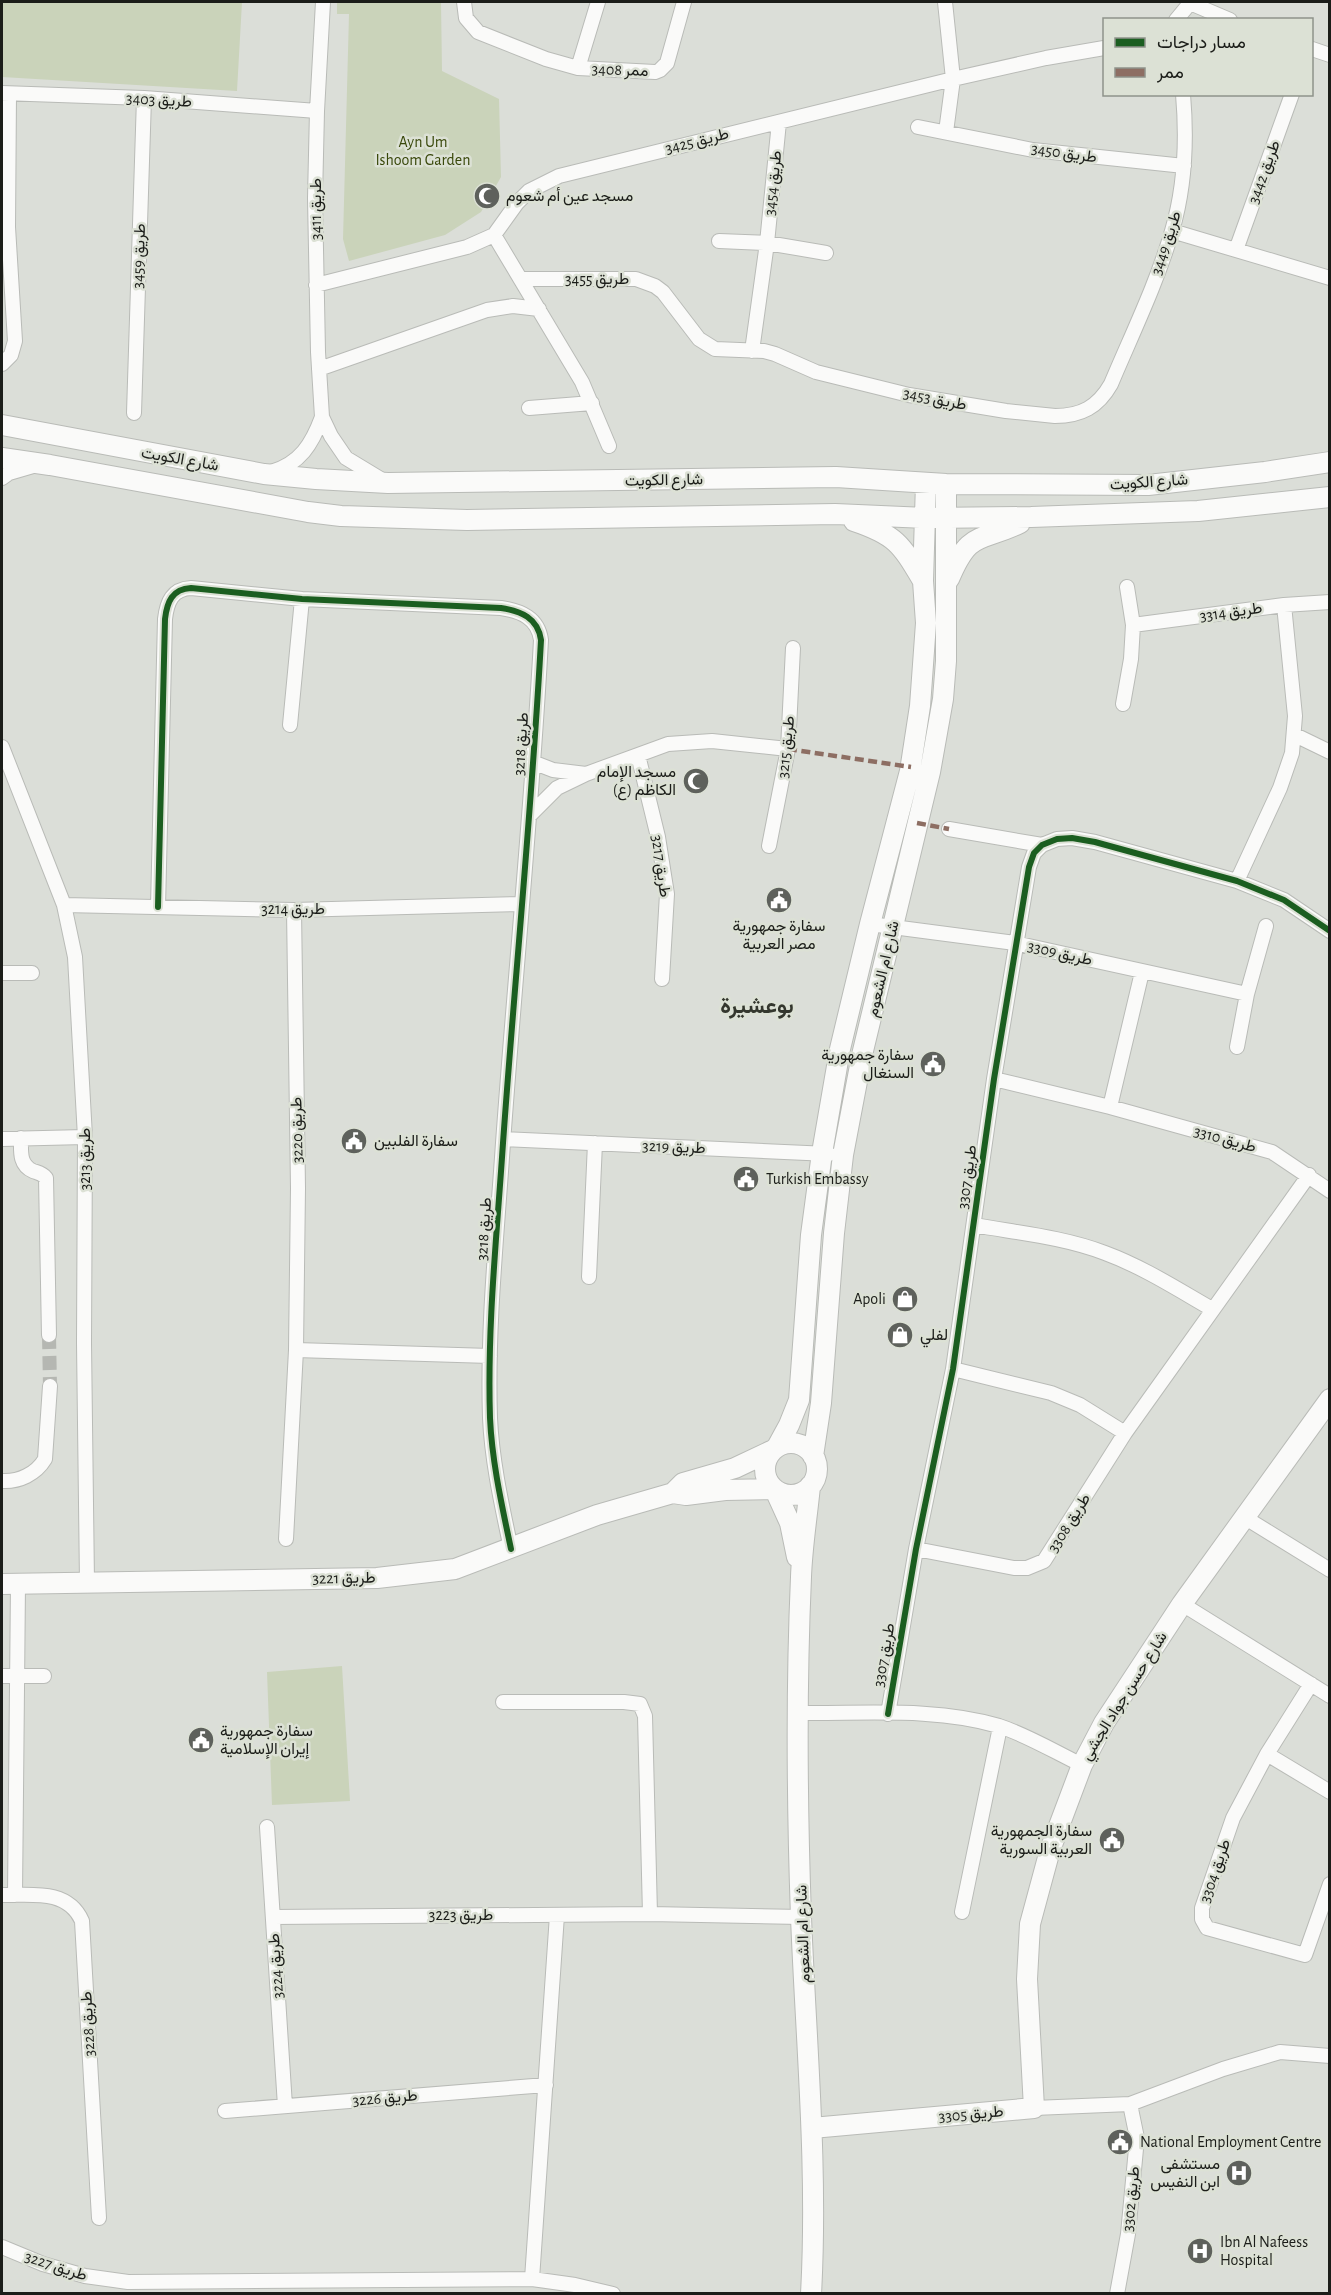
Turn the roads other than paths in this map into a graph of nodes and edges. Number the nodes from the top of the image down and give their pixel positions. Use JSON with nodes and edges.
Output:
{"nodes":[{"id":1,"x":323,"y":2,"type":"edge"},
{"id":2,"x":464,"y":2,"type":"edge"},
{"id":3,"x":598,"y":2,"type":"edge"},
{"id":4,"x":684,"y":2,"type":"edge"},
{"id":5,"x":945,"y":2,"type":"edge"},
{"id":6,"x":1191,"y":2,"type":"edge"},
{"id":7,"x":1178,"y":18,"type":"edge"},
{"id":8,"x":1226,"y":18,"type":"edge"},
{"id":9,"x":1103,"y":48,"type":"edge"},
{"id":10,"x":1313,"y":50,"type":"edge"},
{"id":11,"x":1329,"y":55,"type":"edge"},
{"id":12,"x":578,"y":68,"type":"junction"},
{"id":13,"x":954,"y":80,"type":"junction"},
{"id":14,"x":5,"y":94,"type":"edge"},
{"id":15,"x":1183,"y":96,"type":"edge"},
{"id":16,"x":1291,"y":96,"type":"edge"},
{"id":17,"x":144,"y":98,"type":"junction"},
{"id":18,"x":317,"y":111,"type":"junction"},
{"id":19,"x":779,"y":122,"type":"junction"},
{"id":20,"x":918,"y":127,"type":"dead end"},
{"id":21,"x":946,"y":132,"type":"junction"},
{"id":22,"x":1184,"y":166,"type":"junction"},
{"id":23,"x":5,"y":227,"type":"edge"},
{"id":24,"x":1172,"y":231,"type":"junction"},
{"id":25,"x":494,"y":235,"type":"junction"},
{"id":26,"x":719,"y":241,"type":"dead end"},
{"id":27,"x":767,"y":243,"type":"junction"},
{"id":28,"x":1236,"y":250,"type":"junction"},
{"id":29,"x":826,"y":253,"type":"dead end"},
{"id":30,"x":1329,"y":278,"type":"edge"},
{"id":31,"x":521,"y":279,"type":"junction"},
{"id":32,"x":316,"y":285,"type":"junction"},
{"id":33,"x":539,"y":309,"type":"junction"},
{"id":34,"x":752,"y":351,"type":"junction"},
{"id":35,"x":2,"y":364,"type":"edge"},
{"id":36,"x":319,"y":369,"type":"junction"},
{"id":37,"x":1112,"y":384,"type":"joint"},
{"id":38,"x":592,"y":403,"type":"junction"},
{"id":39,"x":529,"y":408,"type":"dead end"},
{"id":40,"x":134,"y":413,"type":"dead end"},
{"id":41,"x":322,"y":417,"type":"junction"},
{"id":42,"x":2,"y":425,"type":"edge"},
{"id":43,"x":609,"y":446,"type":"dead end"},
{"id":44,"x":1329,"y":448,"type":"edge"},
{"id":45,"x":2,"y":458,"type":"edge"},
{"id":46,"x":1329,"y":462,"type":"edge"},
{"id":47,"x":50,"y":465,"type":"junction"},
{"id":48,"x":1305,"y":466,"type":"junction"},
{"id":49,"x":264,"y":474,"type":"junction"},
{"id":50,"x":2,"y":478,"type":"edge"},
{"id":51,"x":388,"y":483,"type":"junction"},
{"id":52,"x":926,"y":483,"type":"junction"},
{"id":53,"x":946,"y":484,"type":"junction"},
{"id":54,"x":1329,"y":497,"type":"edge"},
{"id":55,"x":835,"y":514,"type":"junction"},
{"id":56,"x":1031,"y":517,"type":"junction"},
{"id":57,"x":936,"y":518,"type":"junction"},
{"id":58,"x":923,"y":581,"type":"junction"},
{"id":59,"x":945,"y":587,"type":"junction"},
{"id":60,"x":1127,"y":587,"type":"dead end"},
{"id":61,"x":302,"y":599,"type":"junction"},
{"id":62,"x":1329,"y":602,"type":"edge"},
{"id":63,"x":1284,"y":605,"type":"junction"},
{"id":64,"x":1133,"y":625,"type":"junction"},
{"id":65,"x":793,"y":648,"type":"dead end"},
{"id":66,"x":1123,"y":704,"type":"dead end"},
{"id":67,"x":290,"y":724,"type":"dead end"},
{"id":68,"x":1295,"y":735,"type":"junction"},
{"id":69,"x":2,"y":747,"type":"edge"},
{"id":70,"x":788,"y":749,"type":"junction"},
{"id":71,"x":1329,"y":752,"type":"edge"},
{"id":72,"x":638,"y":755,"type":"junction"},
{"id":73,"x":534,"y":763,"type":"junction"},
{"id":74,"x":586,"y":774,"type":"junction"},
{"id":75,"x":529,"y":816,"type":"junction"},
{"id":76,"x":949,"y":829,"type":"dead end"},
{"id":77,"x":1042,"y":845,"type":"junction"},
{"id":78,"x":769,"y":846,"type":"dead end"},
{"id":79,"x":1237,"y":881,"type":"junction"},
{"id":80,"x":522,"y":904,"type":"junction"},
{"id":81,"x":64,"y":905,"type":"junction"},
{"id":82,"x":158,"y":907,"type":"junction"},
{"id":83,"x":294,"y":910,"type":"junction"},
{"id":84,"x":870,"y":924,"type":"junction"},
{"id":85,"x":1266,"y":926,"type":"dead end"},
{"id":86,"x":893,"y":927,"type":"junction"},
{"id":87,"x":1329,"y":931,"type":"edge"},
{"id":88,"x":1015,"y":943,"type":"junction"},
{"id":89,"x":1142,"y":972,"type":"junction"},
{"id":90,"x":2,"y":973,"type":"edge"},
{"id":91,"x":32,"y":973,"type":"dead end"},
{"id":92,"x":662,"y":979,"type":"dead end"},
{"id":93,"x":1248,"y":994,"type":"junction"},
{"id":94,"x":1237,"y":1047,"type":"dead end"},
{"id":95,"x":994,"y":1079,"type":"junction"},
{"id":96,"x":1110,"y":1107,"type":"junction"},
{"id":97,"x":85,"y":1137,"type":"junction"},
{"id":98,"x":21,"y":1138,"type":"junction"},
{"id":99,"x":2,"y":1139,"type":"edge"},
{"id":100,"x":504,"y":1139,"type":"junction"},
{"id":101,"x":595,"y":1143,"type":"junction"},
{"id":102,"x":822,"y":1153,"type":"junction"},
{"id":103,"x":843,"y":1155,"type":"junction"},
{"id":104,"x":1309,"y":1175,"type":"junction"},
{"id":105,"x":1329,"y":1191,"type":"edge"},
{"id":106,"x":974,"y":1225,"type":"junction"},
{"id":107,"x":589,"y":1277,"type":"dead end"},
{"id":108,"x":1212,"y":1309,"type":"junction"},
{"id":109,"x":49,"y":1335,"type":"tunnel mouth"},
{"id":110,"x":296,"y":1350,"type":"junction"},
{"id":111,"x":490,"y":1356,"type":"junction"},
{"id":112,"x":954,"y":1369,"type":"junction"},
{"id":113,"x":50,"y":1386,"type":"tunnel mouth"},
{"id":114,"x":1329,"y":1399,"type":"edge"},
{"id":115,"x":1125,"y":1434,"type":"junction"},
{"id":116,"x":774,"y":1449,"type":"junction"},
{"id":117,"x":813,"y":1456,"type":"junction"},
{"id":118,"x":2,"y":1481,"type":"edge"},
{"id":119,"x":810,"y":1486,"type":"junction"},
{"id":120,"x":774,"y":1490,"type":"junction"},
{"id":121,"x":673,"y":1493,"type":"junction"},
{"id":122,"x":1244,"y":1517,"type":"junction"},
{"id":123,"x":286,"y":1539,"type":"dead end"},
{"id":124,"x":511,"y":1549,"type":"junction"},
{"id":125,"x":916,"y":1549,"type":"junction"},
{"id":126,"x":1329,"y":1570,"type":"edge"},
{"id":127,"x":801,"y":1574,"type":"junction"},
{"id":128,"x":87,"y":1583,"type":"junction"},
{"id":129,"x":10,"y":1584,"type":"edge"},
{"id":130,"x":1182,"y":1604,"type":"junction"},
{"id":131,"x":2,"y":1676,"type":"edge"},
{"id":132,"x":17,"y":1676,"type":"junction"},
{"id":133,"x":44,"y":1676,"type":"dead end"},
{"id":134,"x":1311,"y":1684,"type":"junction"},
{"id":135,"x":1329,"y":1696,"type":"edge"},
{"id":136,"x":503,"y":1701,"type":"dead end"},
{"id":137,"x":798,"y":1713,"type":"junction"},
{"id":138,"x":888,"y":1714,"type":"junction"},
{"id":139,"x":1000,"y":1726,"type":"junction"},
{"id":140,"x":1267,"y":1754,"type":"junction"},
{"id":141,"x":1082,"y":1765,"type":"junction"},
{"id":142,"x":1329,"y":1792,"type":"edge"},
{"id":143,"x":267,"y":1827,"type":"dead end"},
{"id":144,"x":1329,"y":1884,"type":"edge"},
{"id":145,"x":8,"y":1895,"type":"edge"},
{"id":146,"x":962,"y":1912,"type":"dead end"},
{"id":147,"x":650,"y":1914,"type":"junction"},
{"id":148,"x":557,"y":1915,"type":"junction"},
{"id":149,"x":273,"y":1917,"type":"junction"},
{"id":150,"x":801,"y":1917,"type":"junction"},
{"id":151,"x":1329,"y":2056,"type":"edge"},
{"id":152,"x":546,"y":2085,"type":"junction"},
{"id":153,"x":1130,"y":2104,"type":"junction"},
{"id":154,"x":285,"y":2106,"type":"junction"},
{"id":155,"x":1034,"y":2108,"type":"junction"},
{"id":156,"x":225,"y":2111,"type":"dead end"},
{"id":157,"x":812,"y":2128,"type":"junction"},
{"id":158,"x":99,"y":2218,"type":"dead end"},
{"id":159,"x":2,"y":2247,"type":"edge"},
{"id":160,"x":532,"y":2279,"type":"junction"},
{"id":161,"x":349,"y":2287,"type":"edge"},
{"id":162,"x":186,"y":2288,"type":"edge"},
{"id":163,"x":613,"y":2294,"type":"edge"},
{"id":164,"x":811,"y":2294,"type":"edge"},
{"id":165,"x":1117,"y":2294,"type":"edge"}],
"edges":[{"from":1,"to":18,"type":"street","name":"طريق 3411"},
{"from":2,"to":12,"type":"street","name":"ممر 3408"},
{"from":3,"to":12,"type":"street","name":"ممر 3408"},
{"from":4,"to":12,"type":"street","name":"ممر 3408"},
{"from":5,"to":13,"type":"street"},
{"from":6,"to":7,"type":"street"},
{"from":6,"to":8,"type":"street"},
{"from":9,"to":13,"type":"street","name":"طريق 3425"},
{"from":10,"to":11,"type":"street"},
{"from":13,"to":19,"type":"street","name":"طريق 3425"},
{"from":13,"to":21,"type":"street"},
{"from":14,"to":17,"type":"street","name":"طريق 3403"},
{"from":14,"to":23,"type":"street"},
{"from":15,"to":22,"type":"street","name":"طريق 3449"},
{"from":16,"to":28,"type":"street","name":"طريق 3442"},
{"from":17,"to":18,"type":"street","name":"طريق 3403"},
{"from":17,"to":40,"type":"street","name":"طريق 3459"},
{"from":18,"to":32,"type":"street","name":"طريق 3411"},
{"from":19,"to":25,"type":"street","name":"طريق 3425"},
{"from":19,"to":27,"type":"street","name":"طريق 3454"},
{"from":20,"to":21,"type":"street","name":"طريق 3450"},
{"from":21,"to":22,"type":"street","name":"طريق 3450"},
{"from":22,"to":24,"type":"street","name":"طريق 3449"},
{"from":23,"to":35,"type":"street"},
{"from":24,"to":28,"type":"street"},
{"from":24,"to":37,"type":"street","name":"طريق 3449"},
{"from":25,"to":31,"type":"street"},
{"from":25,"to":32,"type":"street","name":"طريق 3425"},
{"from":26,"to":27,"type":"street"},
{"from":27,"to":29,"type":"street"},
{"from":27,"to":34,"type":"street","name":"طريق 3454"},
{"from":28,"to":30,"type":"street"},
{"from":31,"to":33,"type":"street"},
{"from":31,"to":34,"type":"street","name":"طريق 3455"},
{"from":32,"to":36,"type":"street","name":"طريق 3411"},
{"from":33,"to":36,"type":"street"},
{"from":33,"to":38,"type":"street"},
{"from":34,"to":37,"type":"street","name":"طريق 3453"},
{"from":36,"to":41,"type":"street","name":"طريق 3411"},
{"from":38,"to":39,"type":"street"},
{"from":38,"to":43,"type":"street"},
{"from":41,"to":49,"type":"street","name":"طريق 3411"},
{"from":41,"to":51,"type":"street","name":"طريق 3411"},
{"from":42,"to":49,"type":"street","name":"شارع الكويت"},
{"from":44,"to":48,"type":"street"},
{"from":45,"to":47,"type":"street","name":"شارع الكويت"},
{"from":46,"to":48,"type":"street","name":"شارع الكويت"},
{"from":47,"to":50,"type":"street"},
{"from":47,"to":55,"type":"street","name":"شارع الكويت"},
{"from":48,"to":53,"type":"street","name":"شارع الكويت"},
{"from":49,"to":51,"type":"street","name":"شارع الكويت"},
{"from":51,"to":52,"type":"street","name":"شارع الكويت"},
{"from":52,"to":53,"type":"street","name":"شارع الكويت"},
{"from":52,"to":57,"type":"street","name":"شارع ام الشعوم"},
{"from":53,"to":57,"type":"street","name":"شارع ام الشعوم"},
{"from":54,"to":56,"type":"street","name":"شارع الكويت"},
{"from":55,"to":57,"type":"street","name":"شارع الكويت"},
{"from":55,"to":58,"type":"street"},
{"from":56,"to":57,"type":"street","name":"شارع الكويت"},
{"from":56,"to":59,"type":"street"},
{"from":57,"to":58,"type":"street","name":"شارع ام الشعوم"},
{"from":57,"to":59,"type":"street","name":"شارع ام الشعوم"},
{"from":58,"to":84,"type":"street","name":"شارع ام الشعوم"},
{"from":59,"to":86,"type":"street","name":"شارع ام الشعوم"},
{"from":60,"to":64,"type":"street"},
{"from":61,"to":67,"type":"street"},
{"from":61,"to":73,"type":"street","name":"طريق 3218"},
{"from":61,"to":82,"type":"street","name":"طريق 3218"},
{"from":62,"to":63,"type":"street","name":"طريق 3314"},
{"from":63,"to":64,"type":"street","name":"طريق 3314"},
{"from":63,"to":68,"type":"street"},
{"from":64,"to":66,"type":"street"},
{"from":65,"to":70,"type":"street","name":"طريق 3215"},
{"from":68,"to":71,"type":"street"},
{"from":68,"to":79,"type":"street"},
{"from":69,"to":81,"type":"street","name":"طريق 3213"},
{"from":70,"to":72,"type":"street"},
{"from":70,"to":78,"type":"street","name":"طريق 3215"},
{"from":72,"to":74,"type":"street"},
{"from":72,"to":92,"type":"street","name":"طريق 3217"},
{"from":73,"to":74,"type":"street"},
{"from":73,"to":75,"type":"street","name":"طريق 3218"},
{"from":74,"to":75,"type":"street"},
{"from":75,"to":80,"type":"street","name":"طريق 3218"},
{"from":76,"to":77,"type":"street"},
{"from":77,"to":79,"type":"street"},
{"from":77,"to":88,"type":"street","name":"طريق 3307"},
{"from":79,"to":87,"type":"street"},
{"from":80,"to":83,"type":"street","name":"طريق 3214"},
{"from":80,"to":100,"type":"street","name":"طريق 3218"},
{"from":81,"to":82,"type":"street","name":"طريق 3214"},
{"from":81,"to":97,"type":"street","name":"طريق 3213"},
{"from":82,"to":83,"type":"street","name":"طريق 3214"},
{"from":83,"to":110,"type":"street","name":"طريق 3220"},
{"from":84,"to":86,"type":"street","name":"طريق 3309"},
{"from":84,"to":102,"type":"street","name":"شارع ام الشعوم"},
{"from":85,"to":93,"type":"street"},
{"from":86,"to":88,"type":"street","name":"طريق 3309"},
{"from":86,"to":103,"type":"street","name":"شارع ام الشعوم"},
{"from":88,"to":89,"type":"street","name":"طريق 3309"},
{"from":88,"to":95,"type":"street","name":"طريق 3307"},
{"from":89,"to":93,"type":"street","name":"طريق 3309"},
{"from":89,"to":96,"type":"street"},
{"from":90,"to":91,"type":"street"},
{"from":93,"to":94,"type":"street"},
{"from":95,"to":96,"type":"street","name":"طريق 3310"},
{"from":95,"to":106,"type":"street","name":"طريق 3307"},
{"from":96,"to":104,"type":"street","name":"طريق 3310"},
{"from":97,"to":98,"type":"street"},
{"from":97,"to":128,"type":"street","name":"طريق 3213"},
{"from":98,"to":99,"type":"street"},
{"from":98,"to":109,"type":"street"},
{"from":100,"to":101,"type":"street","name":"طريق 3219"},
{"from":100,"to":111,"type":"street","name":"طريق 3218"},
{"from":101,"to":102,"type":"street","name":"طريق 3219"},
{"from":101,"to":107,"type":"street"},
{"from":102,"to":103,"type":"street","name":"طريق 3219"},
{"from":102,"to":116,"type":"street","name":"شارع ام الشعوم"},
{"from":103,"to":117,"type":"street","name":"شارع ام الشعوم"},
{"from":104,"to":105,"type":"street","name":"طريق 3310"},
{"from":104,"to":108,"type":"street","name":"طريق 3308"},
{"from":106,"to":108,"type":"street"},
{"from":106,"to":112,"type":"street","name":"طريق 3307"},
{"from":108,"to":115,"type":"street","name":"طريق 3308"},
{"from":110,"to":111,"type":"street"},
{"from":110,"to":123,"type":"street","name":"طريق 3220"},
{"from":111,"to":124,"type":"street","name":"طريق 3218"},
{"from":112,"to":115,"type":"street"},
{"from":112,"to":125,"type":"street","name":"طريق 3307"},
{"from":113,"to":118,"type":"street"},
{"from":114,"to":122,"type":"street","name":"شارع حسن جواد الجشي"},
{"from":115,"to":125,"type":"street","name":"طريق 3308"},
{"from":116,"to":117,"type":"street"},
{"from":116,"to":120,"type":"street"},
{"from":116,"to":121,"type":"street","name":"طريق 3221"},
{"from":117,"to":119,"type":"street"},
{"from":119,"to":120,"type":"street"},
{"from":119,"to":127,"type":"street","name":"شارع ام الشعوم"},
{"from":120,"to":121,"type":"street","name":"طريق 3221"},
{"from":120,"to":127,"type":"street","name":"شارع ام الشعوم"},
{"from":121,"to":124,"type":"street","name":"طريق 3221"},
{"from":122,"to":126,"type":"street"},
{"from":122,"to":130,"type":"street","name":"شارع حسن جواد الجشي"},
{"from":124,"to":128,"type":"street","name":"طريق 3221"},
{"from":125,"to":138,"type":"street","name":"طريق 3307"},
{"from":127,"to":137,"type":"street","name":"شارع ام الشعوم"},
{"from":128,"to":129,"type":"street","name":"طريق 3221"},
{"from":129,"to":132,"type":"street"},
{"from":130,"to":134,"type":"street"},
{"from":130,"to":141,"type":"street","name":"شارع حسن جواد الجشي"},
{"from":131,"to":132,"type":"street"},
{"from":132,"to":133,"type":"street"},
{"from":132,"to":145,"type":"street"},
{"from":134,"to":135,"type":"street"},
{"from":134,"to":140,"type":"street","name":"طريق 3304"},
{"from":136,"to":147,"type":"street"},
{"from":137,"to":138,"type":"street"},
{"from":137,"to":150,"type":"street","name":"شارع ام الشعوم"},
{"from":138,"to":139,"type":"street"},
{"from":139,"to":141,"type":"street"},
{"from":139,"to":146,"type":"street"},
{"from":140,"to":142,"type":"street"},
{"from":140,"to":144,"type":"street","name":"طريق 3304"},
{"from":141,"to":155,"type":"street","name":"شارع حسن جواد الجشي"},
{"from":143,"to":149,"type":"street","name":"طريق 3224"},
{"from":145,"to":158,"type":"street","name":"طريق 3228"},
{"from":147,"to":148,"type":"street","name":"طريق 3223"},
{"from":147,"to":150,"type":"street","name":"طريق 3223"},
{"from":148,"to":149,"type":"street","name":"طريق 3223"},
{"from":148,"to":152,"type":"street"},
{"from":149,"to":154,"type":"street","name":"طريق 3224"},
{"from":150,"to":157,"type":"street","name":"شارع ام الشعوم"},
{"from":151,"to":153,"type":"street"},
{"from":152,"to":154,"type":"street","name":"طريق 3226"},
{"from":152,"to":160,"type":"street"},
{"from":153,"to":155,"type":"street","name":"طريق 3305"},
{"from":153,"to":165,"type":"street","name":"طريق 3302"},
{"from":154,"to":156,"type":"street","name":"طريق 3226"},
{"from":155,"to":157,"type":"street","name":"طريق 3305"},
{"from":157,"to":164,"type":"street","name":"شارع ام الشعوم"},
{"from":159,"to":162,"type":"street","name":"طريق 3227"},
{"from":160,"to":161,"type":"street","name":"طريق 3227"},
{"from":160,"to":163,"type":"street","name":"طريق 3227"},
{"from":161,"to":162,"type":"street","name":"طريق 3227"}]}
